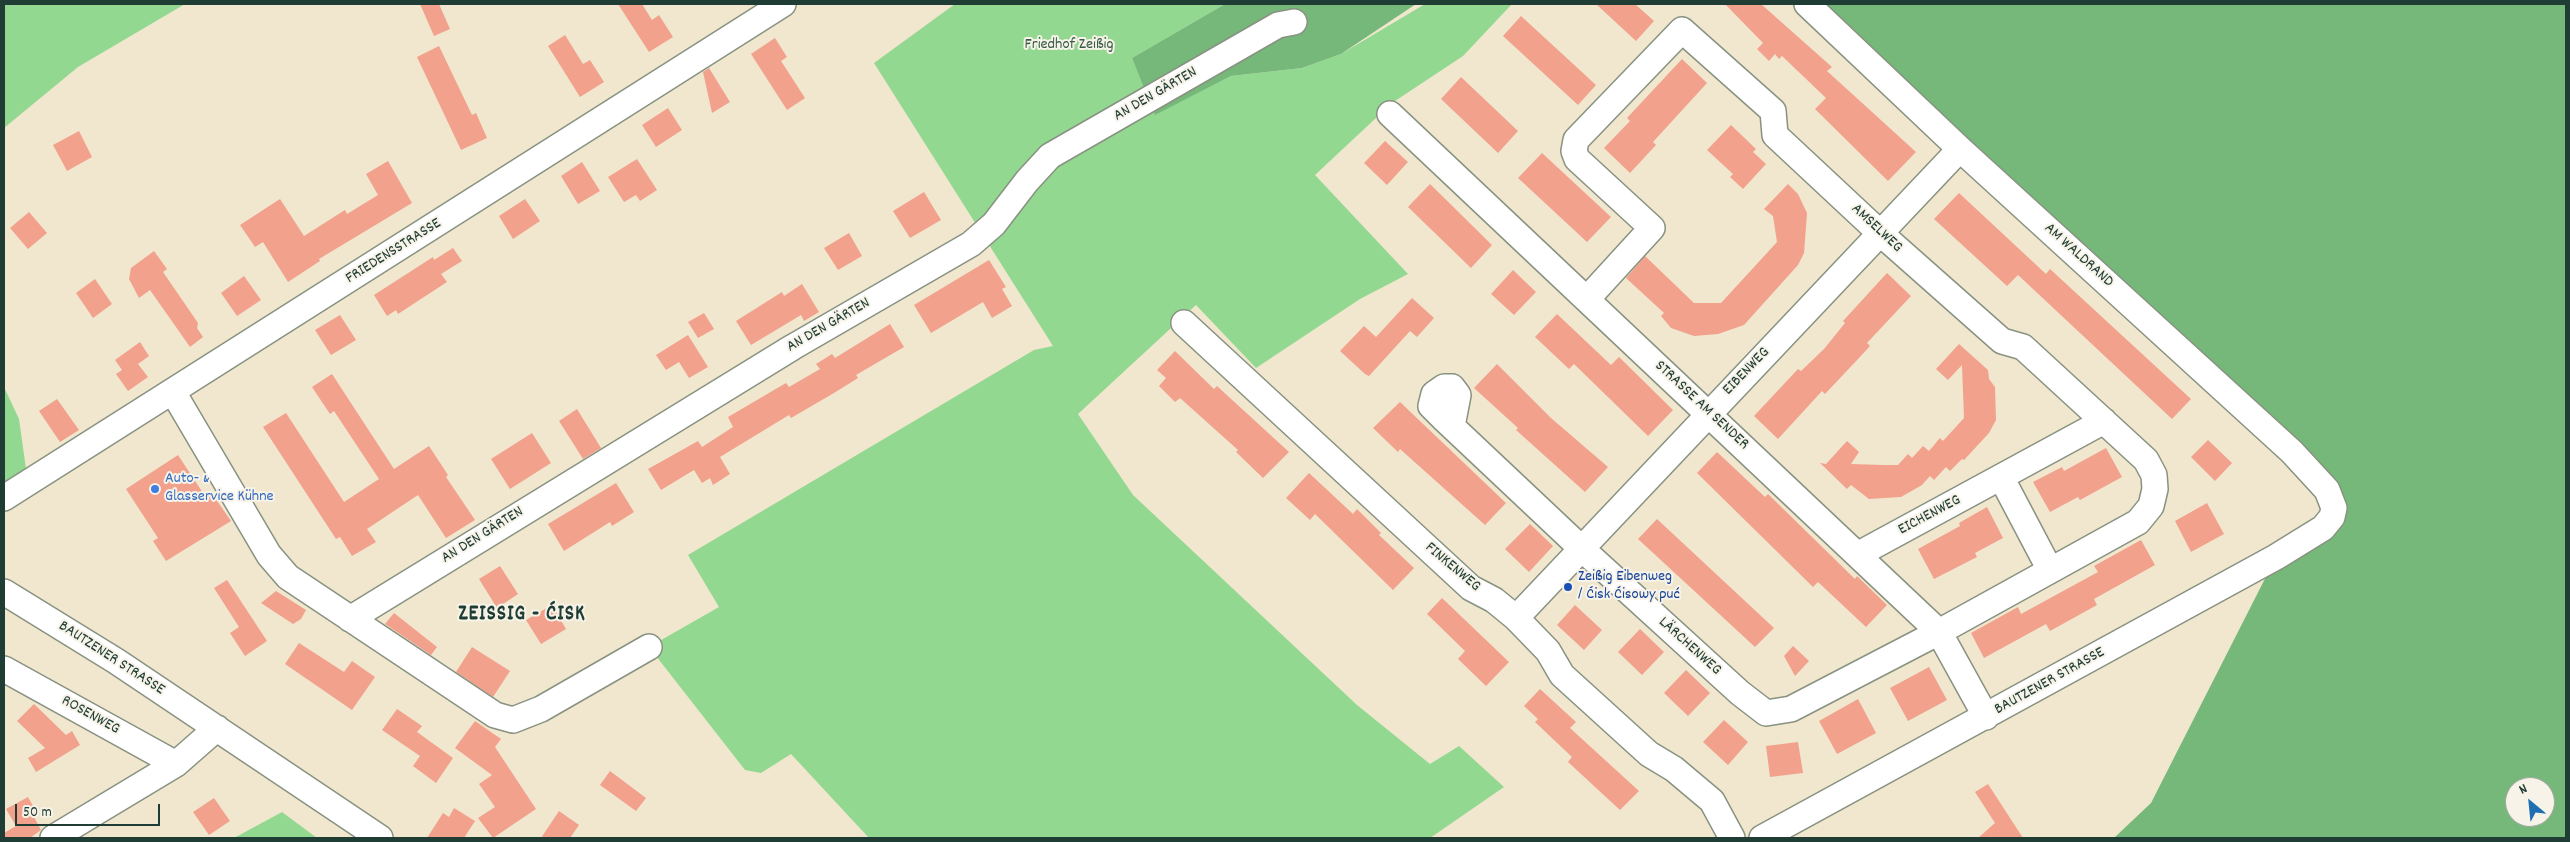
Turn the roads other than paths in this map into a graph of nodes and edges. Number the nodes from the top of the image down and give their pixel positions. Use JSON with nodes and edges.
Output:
{"nodes":[{"id":1,"x":783,"y":4,"type":"edge"},
{"id":2,"x":1808,"y":4,"type":"edge"},
{"id":3,"x":1294,"y":22,"type":"dead end"},
{"id":4,"x":1390,"y":114,"type":"dead end"},
{"id":5,"x":1960,"y":149,"type":"junction"},
{"id":6,"x":1880,"y":233,"type":"junction"},
{"id":7,"x":1587,"y":299,"type":"junction"},
{"id":8,"x":1184,"y":323,"type":"dead end"},
{"id":9,"x":173,"y":392,"type":"junction"},
{"id":10,"x":1708,"y":413,"type":"junction"},
{"id":11,"x":2104,"y":421,"type":"junction"},
{"id":12,"x":1452,"y":426,"type":"dead end"},
{"id":13,"x":2001,"y":477,"type":"junction"},
{"id":14,"x":4,"y":498,"type":"edge"},
{"id":15,"x":2332,"y":517,"type":"joint"},
{"id":16,"x":1582,"y":549,"type":"junction"},
{"id":17,"x":1859,"y":554,"type":"junction"},
{"id":18,"x":2050,"y":570,"type":"junction"},
{"id":19,"x":4,"y":592,"type":"edge"},
{"id":20,"x":1516,"y":618,"type":"junction"},
{"id":21,"x":350,"y":619,"type":"junction"},
{"id":22,"x":1939,"y":632,"type":"junction"},
{"id":23,"x":649,"y":647,"type":"dead end"},
{"id":24,"x":4,"y":669,"type":"edge"},
{"id":25,"x":1986,"y":717,"type":"junction"},
{"id":26,"x":216,"y":728,"type":"junction"},
{"id":27,"x":176,"y":764,"type":"junction"},
{"id":28,"x":53,"y":838,"type":"edge"},
{"id":29,"x":380,"y":838,"type":"edge"},
{"id":30,"x":1732,"y":838,"type":"edge"},
{"id":31,"x":1762,"y":838,"type":"edge"}],
"edges":[{"from":1,"to":9,"type":"street","name":"FRIEDENSSTRASSE"},
{"from":2,"to":5,"type":"street","name":"AM WALDRAND"},
{"from":3,"to":21,"type":"street","name":"AN DEN GÄRTEN"},
{"from":4,"to":7,"type":"street","name":"STRASSE AM SENDER"},
{"from":5,"to":6,"type":"street","name":"EIBENWEG"},
{"from":5,"to":15,"type":"street","name":"AM WALDRAND"},
{"from":6,"to":7,"type":"street","name":"AMSELWEG"},
{"from":6,"to":10,"type":"street","name":"EIBENWEG"},
{"from":6,"to":11,"type":"street","name":"AMSELWEG"},
{"from":7,"to":10,"type":"street","name":"STRASSE AM SENDER"},
{"from":8,"to":20,"type":"street","name":"FINKENWEG"},
{"from":9,"to":14,"type":"street","name":"FRIEDENSSTRASSE"},
{"from":9,"to":21,"type":"street"},
{"from":10,"to":16,"type":"street","name":"EIBENWEG"},
{"from":10,"to":17,"type":"street","name":"STRASSE AM SENDER"},
{"from":11,"to":13,"type":"street","name":"EICHENWEG"},
{"from":11,"to":18,"type":"street","name":"AMSELWEG"},
{"from":12,"to":16,"type":"street","name":"LÄRCHENWEG"},
{"from":13,"to":17,"type":"street","name":"EICHENWEG"},
{"from":13,"to":18,"type":"street"},
{"from":15,"to":25,"type":"street","name":"BAUTZENER STRASSE"},
{"from":16,"to":20,"type":"street","name":"EIBENWEG"},
{"from":16,"to":22,"type":"street","name":"LÄRCHENWEG"},
{"from":17,"to":22,"type":"street","name":"STRASSE AM SENDER"},
{"from":18,"to":22,"type":"street","name":"AMSELWEG"},
{"from":19,"to":26,"type":"street","name":"BAUTZENER STRASSE"},
{"from":20,"to":30,"type":"street","name":"FINKENWEG"},
{"from":21,"to":23,"type":"street"},
{"from":22,"to":25,"type":"street","name":"STRASSE AM SENDER"},
{"from":24,"to":27,"type":"street","name":"ROSENWEG"},
{"from":25,"to":31,"type":"street","name":"BAUTZENER STRASSE"},
{"from":26,"to":27,"type":"street"},
{"from":26,"to":29,"type":"street","name":"BAUTZENER STRASSE"},
{"from":27,"to":28,"type":"street"}]}
